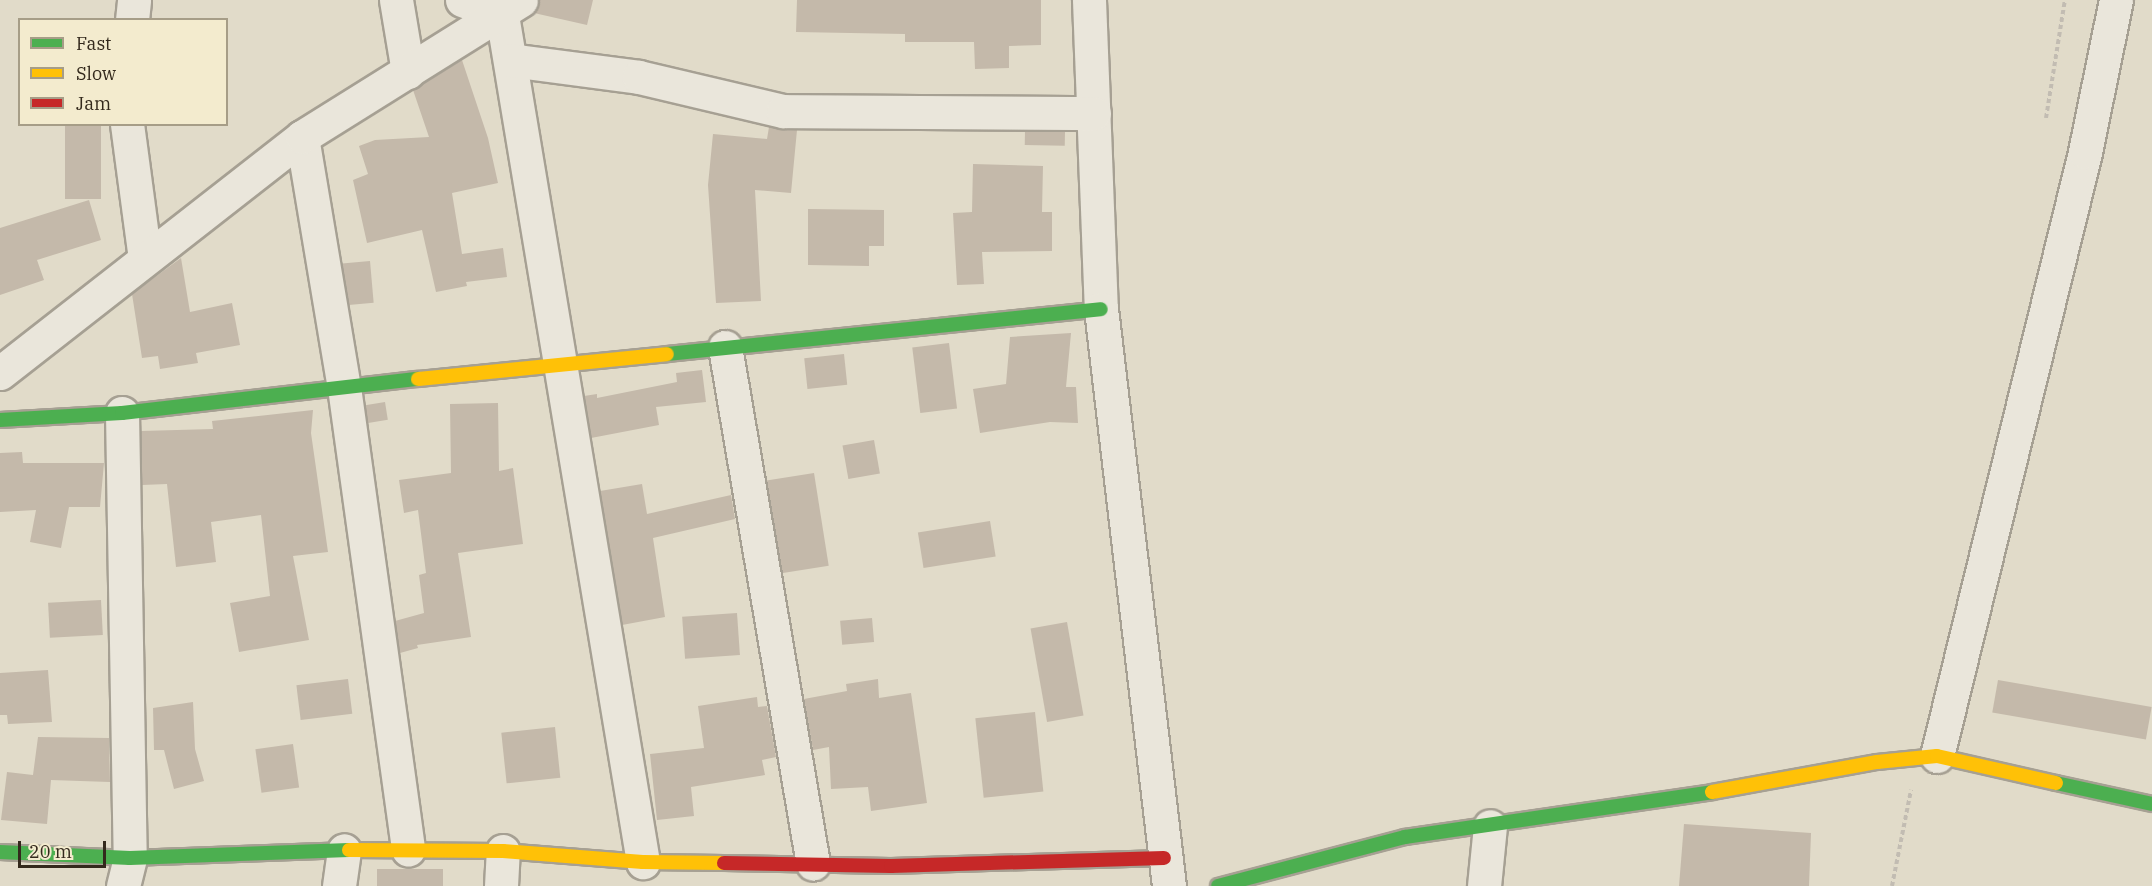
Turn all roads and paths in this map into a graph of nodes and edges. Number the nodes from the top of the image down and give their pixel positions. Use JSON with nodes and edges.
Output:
{"nodes":[{"id":1,"x":134,"y":0,"type":"edge"},
{"id":2,"x":396,"y":0,"type":"edge"},
{"id":3,"x":462,"y":0,"type":"edge"},
{"id":4,"x":1089,"y":0,"type":"edge"},
{"id":5,"x":2065,"y":0,"type":"edge"},
{"id":6,"x":2116,"y":0,"type":"edge"},
{"id":7,"x":511,"y":8,"type":"edge"},
{"id":8,"x":132,"y":18,"type":"edge"},
{"id":9,"x":510,"y":60,"type":"junction"},
{"id":10,"x":408,"y":72,"type":"junction"},
{"id":11,"x":1094,"y":113,"type":"junction"},
{"id":12,"x":2046,"y":118,"type":"dead end"},
{"id":13,"x":127,"y":126,"type":"edge"},
{"id":14,"x":302,"y":137,"type":"junction"},
{"id":15,"x":145,"y":259,"type":"junction"},
{"id":16,"x":1101,"y":309,"type":"junction"},
{"id":17,"x":725,"y":347,"type":"junction"},
{"id":18,"x":560,"y":367,"type":"junction"},
{"id":19,"x":0,"y":373,"type":"edge"},
{"id":20,"x":344,"y":387,"type":"junction"},
{"id":21,"x":122,"y":413,"type":"junction"},
{"id":22,"x":0,"y":420,"type":"edge"},
{"id":23,"x":1927,"y":757,"type":"junction"},
{"id":24,"x":2152,"y":804,"type":"edge"},
{"id":25,"x":1490,"y":826,"type":"junction"},
{"id":26,"x":344,"y":850,"type":"junction"},
{"id":27,"x":408,"y":850,"type":"junction"},
{"id":28,"x":503,"y":851,"type":"junction"},
{"id":29,"x":0,"y":852,"type":"edge"},
{"id":30,"x":643,"y":862,"type":"junction"},
{"id":31,"x":813,"y":864,"type":"junction"},
{"id":32,"x":127,"y":872,"type":"edge"},
{"id":33,"x":1167,"y":872,"type":"edge"},
{"id":34,"x":890,"y":876,"type":"edge"},
{"id":35,"x":339,"y":886,"type":"edge"},
{"id":36,"x":501,"y":886,"type":"edge"},
{"id":37,"x":1218,"y":886,"type":"edge"},
{"id":38,"x":1484,"y":886,"type":"edge"},
{"id":39,"x":1892,"y":886,"type":"edge"}],
"edges":[{"from":1,"to":8,"type":"street"},
{"from":2,"to":10,"type":"street"},
{"from":3,"to":7,"type":"street"},
{"from":4,"to":11,"type":"street"},
{"from":5,"to":12,"type":"path"},
{"from":6,"to":23,"type":"street"},
{"from":7,"to":9,"type":"street"},
{"from":7,"to":10,"type":"street"},
{"from":9,"to":11,"type":"street"},
{"from":9,"to":18,"type":"street"},
{"from":10,"to":14,"type":"street"},
{"from":11,"to":16,"type":"street"},
{"from":13,"to":15,"type":"street"},
{"from":14,"to":15,"type":"street"},
{"from":14,"to":20,"type":"street"},
{"from":15,"to":19,"type":"street"},
{"from":16,"to":17,"type":"street"},
{"from":16,"to":33,"type":"street"},
{"from":17,"to":18,"type":"street"},
{"from":17,"to":31,"type":"street"},
{"from":18,"to":20,"type":"street"},
{"from":18,"to":30,"type":"street"},
{"from":20,"to":21,"type":"street"},
{"from":20,"to":27,"type":"street"},
{"from":21,"to":22,"type":"street"},
{"from":21,"to":32,"type":"street"},
{"from":23,"to":24,"type":"street"},
{"from":23,"to":25,"type":"street"},
{"from":23,"to":39,"type":"path"},
{"from":25,"to":37,"type":"street"},
{"from":25,"to":38,"type":"street"},
{"from":26,"to":27,"type":"street"},
{"from":26,"to":32,"type":"street"},
{"from":26,"to":35,"type":"street"},
{"from":27,"to":28,"type":"street"},
{"from":28,"to":30,"type":"street"},
{"from":28,"to":36,"type":"street"},
{"from":29,"to":32,"type":"street"},
{"from":30,"to":31,"type":"street"},
{"from":31,"to":34,"type":"street"},
{"from":33,"to":34,"type":"street"}]}
